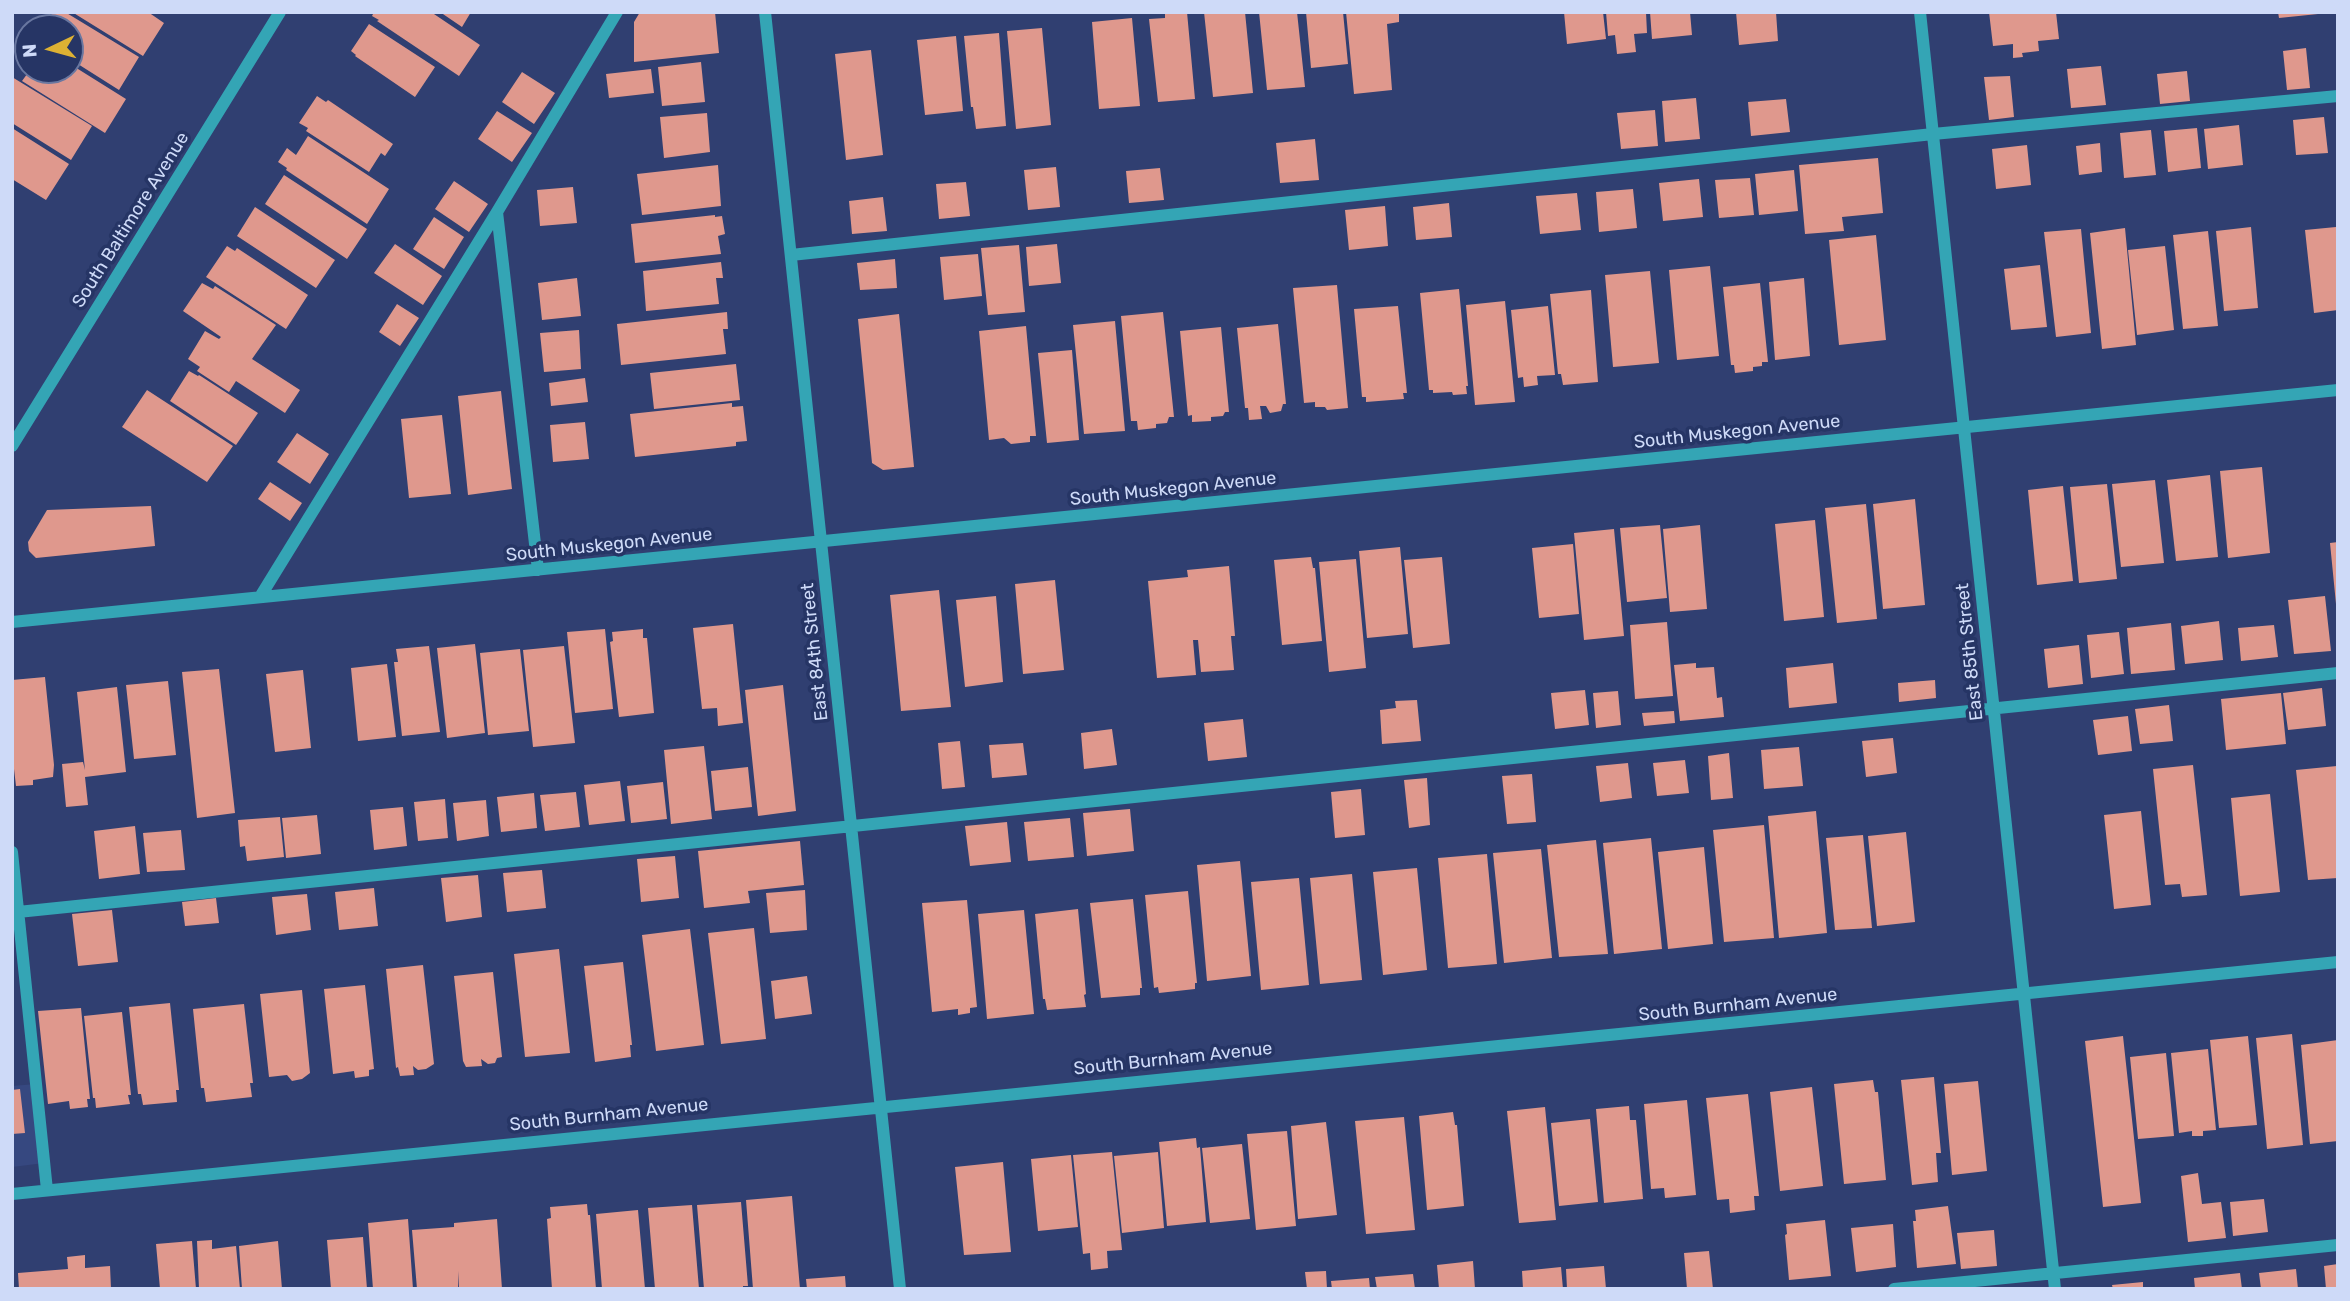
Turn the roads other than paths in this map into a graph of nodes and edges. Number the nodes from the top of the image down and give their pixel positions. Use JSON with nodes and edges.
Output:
{"nodes":[{"id":1,"x":280,"y":12,"type":"edge"},
{"id":2,"x":617,"y":12,"type":"edge"},
{"id":3,"x":765,"y":12,"type":"edge"},
{"id":4,"x":1920,"y":12,"type":"edge"},
{"id":5,"x":2338,"y":96,"type":"edge"},
{"id":6,"x":1933,"y":134,"type":"junction"},
{"id":7,"x":497,"y":212,"type":"junction"},
{"id":8,"x":791,"y":255,"type":"junction"},
{"id":9,"x":2338,"y":390,"type":"edge"},
{"id":10,"x":1964,"y":427,"type":"junction"},
{"id":11,"x":12,"y":446,"type":"edge"},
{"id":12,"x":821,"y":541,"type":"junction"},
{"id":13,"x":538,"y":570,"type":"junction"},
{"id":14,"x":260,"y":597,"type":"junction"},
{"id":15,"x":12,"y":622,"type":"edge"},
{"id":16,"x":2338,"y":673,"type":"edge"},
{"id":17,"x":1994,"y":709,"type":"junction"},
{"id":18,"x":851,"y":827,"type":"junction"},
{"id":19,"x":12,"y":852,"type":"edge"},
{"id":20,"x":19,"y":912,"type":"junction"},
{"id":21,"x":2338,"y":962,"type":"edge"},
{"id":22,"x":2024,"y":995,"type":"junction"},
{"id":23,"x":880,"y":1105,"type":"junction"},
{"id":24,"x":47,"y":1190,"type":"junction"},
{"id":25,"x":12,"y":1194,"type":"edge"},
{"id":26,"x":2338,"y":1245,"type":"edge"},
{"id":27,"x":2053,"y":1272,"type":"junction"},
{"id":28,"x":900,"y":1289,"type":"edge"},
{"id":29,"x":1894,"y":1289,"type":"edge"},
{"id":30,"x":2055,"y":1289,"type":"edge"}],
"edges":[{"from":1,"to":11,"type":"street","name":"South Baltimore Avenue"},
{"from":2,"to":7,"type":"street"},
{"from":3,"to":8,"type":"street","name":"East 84th Street"},
{"from":4,"to":6,"type":"street","name":"East 85th Street"},
{"from":5,"to":6,"type":"street"},
{"from":6,"to":8,"type":"street"},
{"from":6,"to":10,"type":"street","name":"East 85th Street"},
{"from":7,"to":13,"type":"street"},
{"from":7,"to":14,"type":"street"},
{"from":8,"to":12,"type":"street","name":"East 84th Street"},
{"from":9,"to":10,"type":"street","name":"South Muskegon Avenue"},
{"from":10,"to":12,"type":"street","name":"South Muskegon Avenue"},
{"from":10,"to":17,"type":"street","name":"East 85th Street"},
{"from":12,"to":13,"type":"street","name":"South Muskegon Avenue"},
{"from":12,"to":18,"type":"street","name":"East 84th Street"},
{"from":13,"to":14,"type":"street","name":"South Muskegon Avenue"},
{"from":14,"to":15,"type":"street","name":"South Muskegon Avenue"},
{"from":16,"to":17,"type":"street"},
{"from":17,"to":18,"type":"street"},
{"from":17,"to":22,"type":"street","name":"East 85th Street"},
{"from":18,"to":20,"type":"street"},
{"from":18,"to":23,"type":"street","name":"East 84th Street"},
{"from":19,"to":20,"type":"street"},
{"from":20,"to":24,"type":"street"},
{"from":21,"to":22,"type":"street","name":"South Burnham Avenue"},
{"from":22,"to":23,"type":"street","name":"South Burnham Avenue"},
{"from":22,"to":27,"type":"street","name":"East 85th Street"},
{"from":23,"to":24,"type":"street","name":"South Burnham Avenue"},
{"from":23,"to":28,"type":"street","name":"East 84th Street"},
{"from":24,"to":25,"type":"street","name":"South Burnham Avenue"},
{"from":26,"to":27,"type":"street"},
{"from":27,"to":29,"type":"street"},
{"from":27,"to":30,"type":"street","name":"East 85th Street"}]}
